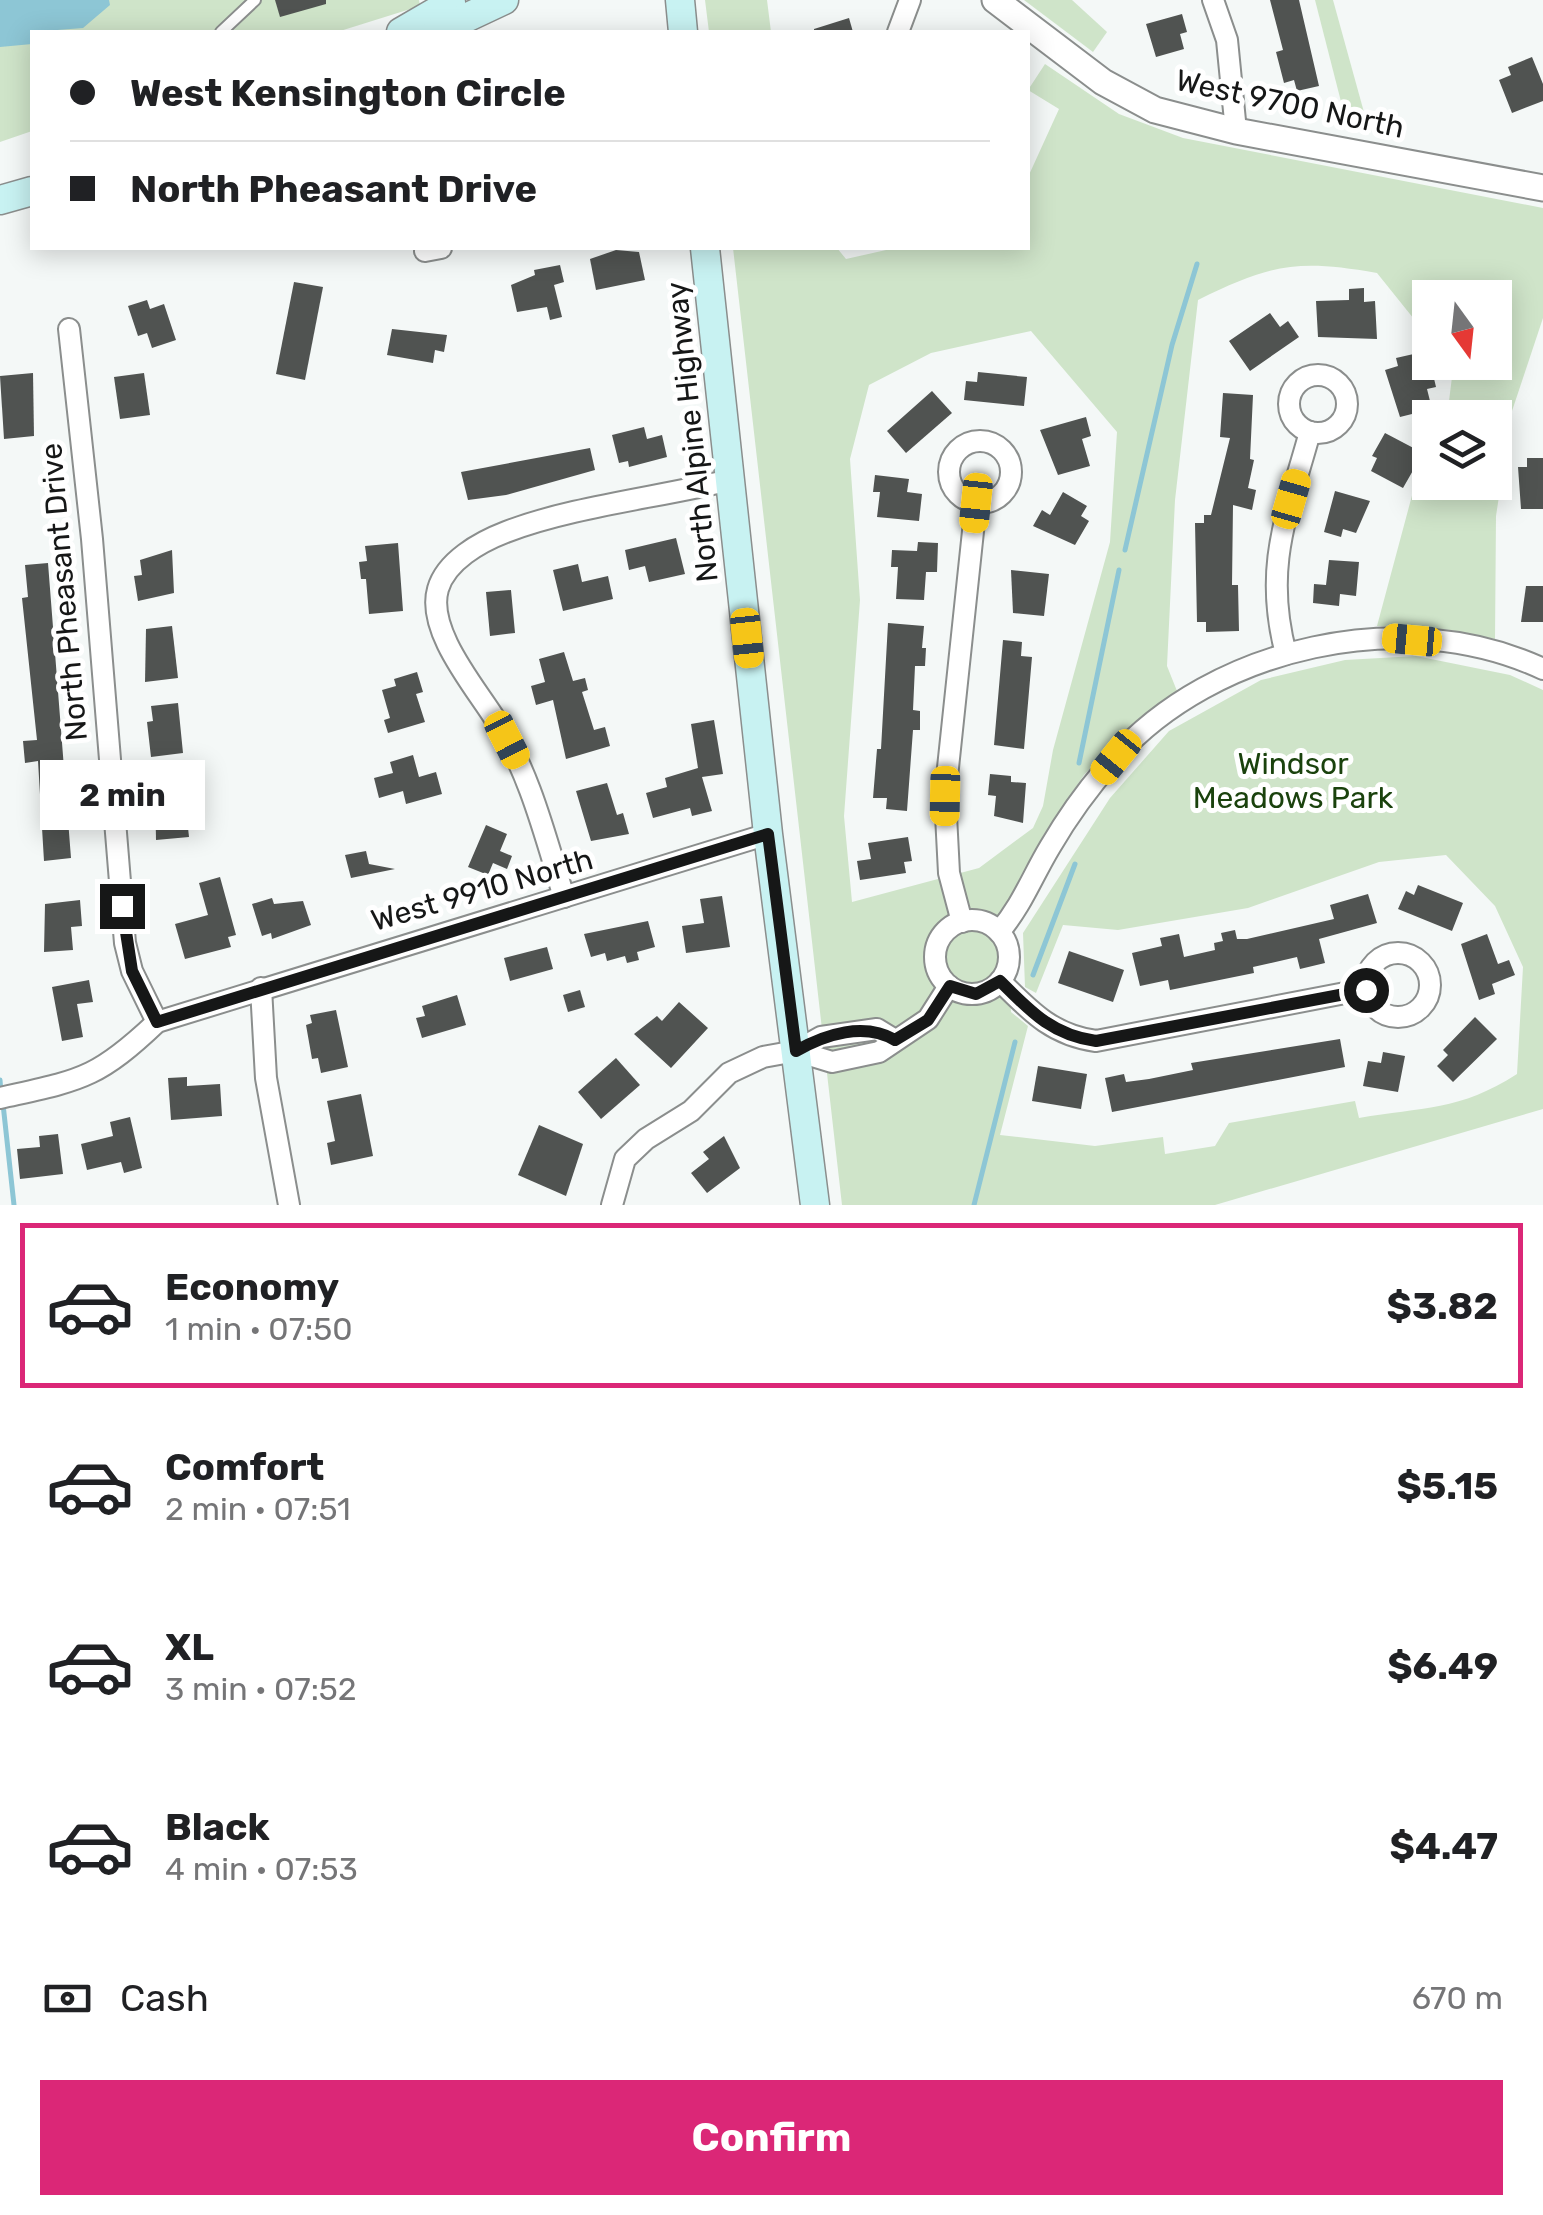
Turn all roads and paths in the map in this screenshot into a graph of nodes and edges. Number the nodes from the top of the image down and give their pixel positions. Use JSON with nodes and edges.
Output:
{"nodes":[{"id":1,"x":255,"y":0,"type":"edge"},
{"id":2,"x":457,"y":0,"type":"edge"},
{"id":3,"x":504,"y":0,"type":"edge"},
{"id":4,"x":680,"y":0,"type":"edge"},
{"id":5,"x":910,"y":0,"type":"edge"},
{"id":6,"x":995,"y":0,"type":"edge"},
{"id":7,"x":1214,"y":0,"type":"edge"},
{"id":8,"x":223,"y":30,"type":"edge"},
{"id":9,"x":404,"y":30,"type":"edge"},
{"id":10,"x":440,"y":30,"type":"edge"},
{"id":11,"x":683,"y":30,"type":"edge"},
{"id":12,"x":899,"y":30,"type":"edge"},
{"id":13,"x":1236,"y":131,"type":"junction"},
{"id":14,"x":1543,"y":188,"type":"edge"},
{"id":15,"x":30,"y":192,"type":"edge"},
{"id":16,"x":0,"y":200,"type":"edge"},
{"id":17,"x":30,"y":203,"type":"edge"},
{"id":18,"x":0,"y":211,"type":"edge"},
{"id":19,"x":705,"y":250,"type":"edge"},
{"id":20,"x":69,"y":329,"type":"dead end"},
{"id":21,"x":1310,"y":432,"type":"dead end"},
{"id":22,"x":730,"y":480,"type":"junction"},
{"id":23,"x":976,"y":503,"type":"dead end"},
{"id":24,"x":1286,"y":654,"type":"junction"},
{"id":25,"x":1543,"y":669,"type":"edge"},
{"id":26,"x":768,"y":834,"type":"junction"},
{"id":27,"x":564,"y":897,"type":"junction"},
{"id":28,"x":962,"y":922,"type":"junction"},
{"id":29,"x":999,"y":932,"type":"junction"},
{"id":30,"x":1000,"y":981,"type":"junction"},
{"id":31,"x":950,"y":986,"type":"junction"},
{"id":32,"x":261,"y":988,"type":"junction"},
{"id":33,"x":1366,"y":990,"type":"dead end"},
{"id":34,"x":157,"y":1022,"type":"junction"},
{"id":35,"x":796,"y":1051,"type":"junction"},
{"id":36,"x":11,"y":1096,"type":"edge"},
{"id":37,"x":289,"y":1205,"type":"edge"},
{"id":38,"x":612,"y":1205,"type":"edge"},
{"id":39,"x":816,"y":1205,"type":"edge"}],
"edges":[{"from":1,"to":8,"type":"lane"},
{"from":2,"to":9,"type":"main road"},
{"from":3,"to":10,"type":"main road"},
{"from":4,"to":11,"type":"main road"},
{"from":5,"to":12,"type":"street"},
{"from":6,"to":13,"type":"street","name":"West 9700 North"},
{"from":7,"to":13,"type":"street"},
{"from":13,"to":14,"type":"street","name":"West 9700 North"},
{"from":15,"to":16,"type":"main road"},
{"from":17,"to":18,"type":"main road"},
{"from":19,"to":22,"type":"main road","name":"North Alpine Highway"},
{"from":20,"to":34,"type":"street","name":"North Pheasant Drive"},
{"from":21,"to":24,"type":"street"},
{"from":22,"to":26,"type":"main road","name":"North Alpine Highway"},
{"from":22,"to":27,"type":"street"},
{"from":23,"to":28,"type":"street"},
{"from":24,"to":25,"type":"street"},
{"from":24,"to":29,"type":"street"},
{"from":26,"to":27,"type":"street","name":"West 9910 North"},
{"from":26,"to":35,"type":"main road","name":"North Alpine Highway"},
{"from":27,"to":32,"type":"street","name":"West 9910 North"},
{"from":28,"to":29,"type":"street"},
{"from":28,"to":31,"type":"street"},
{"from":29,"to":30,"type":"street"},
{"from":30,"to":31,"type":"street"},
{"from":30,"to":33,"type":"street"},
{"from":31,"to":35,"type":"street"},
{"from":32,"to":34,"type":"street","name":"West 9910 North"},
{"from":32,"to":37,"type":"street"},
{"from":34,"to":36,"type":"street"},
{"from":35,"to":38,"type":"street"},
{"from":35,"to":39,"type":"main road","name":"North Alpine Highway"}]}
